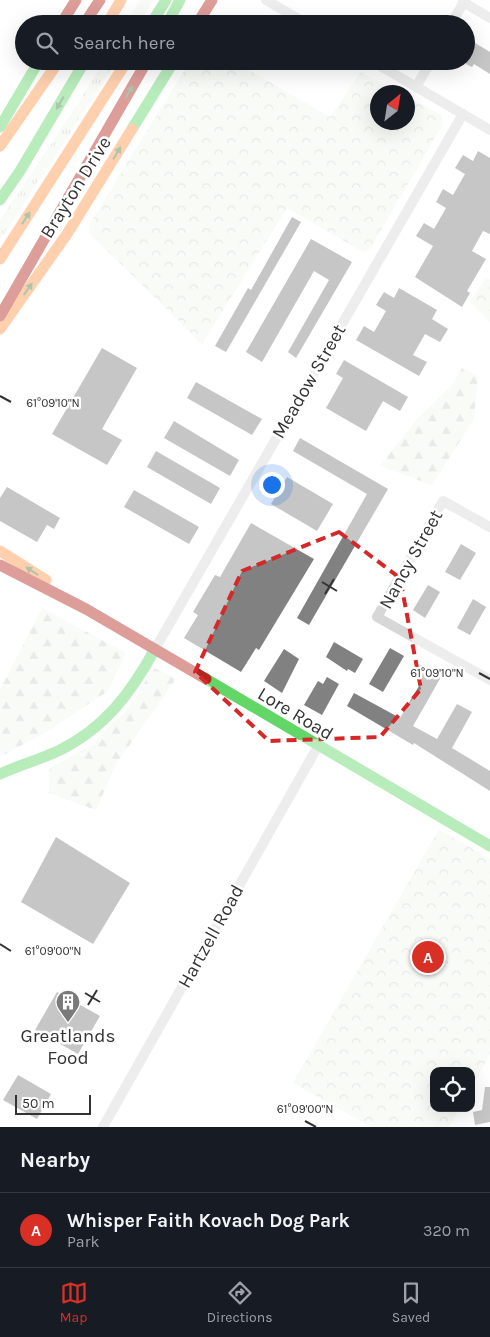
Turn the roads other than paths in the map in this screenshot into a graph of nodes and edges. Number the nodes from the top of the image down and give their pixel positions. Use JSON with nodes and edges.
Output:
{"nodes":[{"id":1,"x":76,"y":0,"type":"edge"},
{"id":2,"x":100,"y":0,"type":"edge"},
{"id":3,"x":121,"y":0,"type":"edge"},
{"id":4,"x":166,"y":0,"type":"edge"},
{"id":5,"x":180,"y":0,"type":"edge"},
{"id":6,"x":212,"y":0,"type":"edge"},
{"id":7,"x":266,"y":0,"type":"edge"},
{"id":8,"x":464,"y":1,"type":"edge"},
{"id":9,"x":67,"y":15,"type":"edge"},
{"id":10,"x":90,"y":15,"type":"edge"},
{"id":11,"x":112,"y":15,"type":"edge"},
{"id":12,"x":157,"y":15,"type":"edge"},
{"id":13,"x":172,"y":15,"type":"edge"},
{"id":14,"x":203,"y":15,"type":"edge"},
{"id":15,"x":292,"y":15,"type":"edge"},
{"id":16,"x":456,"y":15,"type":"edge"},
{"id":17,"x":490,"y":18,"type":"edge"},
{"id":18,"x":34,"y":70,"type":"edge"},
{"id":19,"x":53,"y":70,"type":"edge"},
{"id":20,"x":80,"y":70,"type":"edge"},
{"id":21,"x":121,"y":70,"type":"edge"},
{"id":22,"x":142,"y":70,"type":"edge"},
{"id":23,"x":168,"y":70,"type":"edge"},
{"id":24,"x":387,"y":70,"type":"edge"},
{"id":25,"x":426,"y":70,"type":"edge"},
{"id":26,"x":416,"y":87,"type":"junction"},
{"id":27,"x":463,"y":114,"type":"junction"},
{"id":28,"x":0,"y":127,"type":"edge"},
{"id":29,"x":490,"y":130,"type":"edge"},
{"id":30,"x":0,"y":146,"type":"edge"},
{"id":31,"x":0,"y":200,"type":"edge"},
{"id":32,"x":0,"y":259,"type":"edge"},
{"id":33,"x":0,"y":316,"type":"edge"},
{"id":34,"x":0,"y":329,"type":"edge"},
{"id":35,"x":490,"y":527,"type":"edge"},
{"id":36,"x":0,"y":551,"type":"edge"},
{"id":37,"x":0,"y":565,"type":"edge"},
{"id":38,"x":86,"y":609,"type":"junction"},
{"id":39,"x":156,"y":649,"type":"junction"},
{"id":40,"x":490,"y":680,"type":"edge"},
{"id":41,"x":318,"y":746,"type":"junction"},
{"id":42,"x":0,"y":774,"type":"edge"},
{"id":43,"x":490,"y":846,"type":"edge"},
{"id":44,"x":103,"y":1127,"type":"edge"}],
"edges":[{"from":1,"to":9,"type":"main road"},
{"from":2,"to":10,"type":"main road"},
{"from":3,"to":11,"type":"main road"},
{"from":4,"to":12,"type":"main road"},
{"from":5,"to":13,"type":"main road"},
{"from":6,"to":14,"type":"main road"},
{"from":7,"to":15,"type":"street"},
{"from":8,"to":16,"type":"street"},
{"from":8,"to":17,"type":"street"},
{"from":18,"to":28,"type":"main road"},
{"from":19,"to":30,"type":"main road"},
{"from":20,"to":31,"type":"main road","one_way":true},
{"from":32,"to":21,"type":"main road","one_way":true},
{"from":33,"to":22,"type":"main road","one_way":true},
{"from":34,"to":23,"type":"main road","name":"Brayton Drive","one_way":true},
{"from":24,"to":26,"type":"street"},
{"from":25,"to":26,"type":"street"},
{"from":26,"to":27,"type":"street"},
{"from":27,"to":29,"type":"street"},
{"from":27,"to":39,"type":"street","name":"Meadow Street"},
{"from":35,"to":40,"type":"street","name":"Nancy Street"},
{"from":38,"to":36,"type":"main road","name":"Lore Road","one_way":true},
{"from":37,"to":38,"type":"main road","name":"Lore Road"},
{"from":38,"to":39,"type":"main road","name":"Lore Road"},
{"from":39,"to":41,"type":"main road","name":"Lore Road"},
{"from":39,"to":42,"type":"main road"},
{"from":41,"to":43,"type":"main road","name":"Lore Road"},
{"from":41,"to":44,"type":"street","name":"Hartzell Road"}]}
